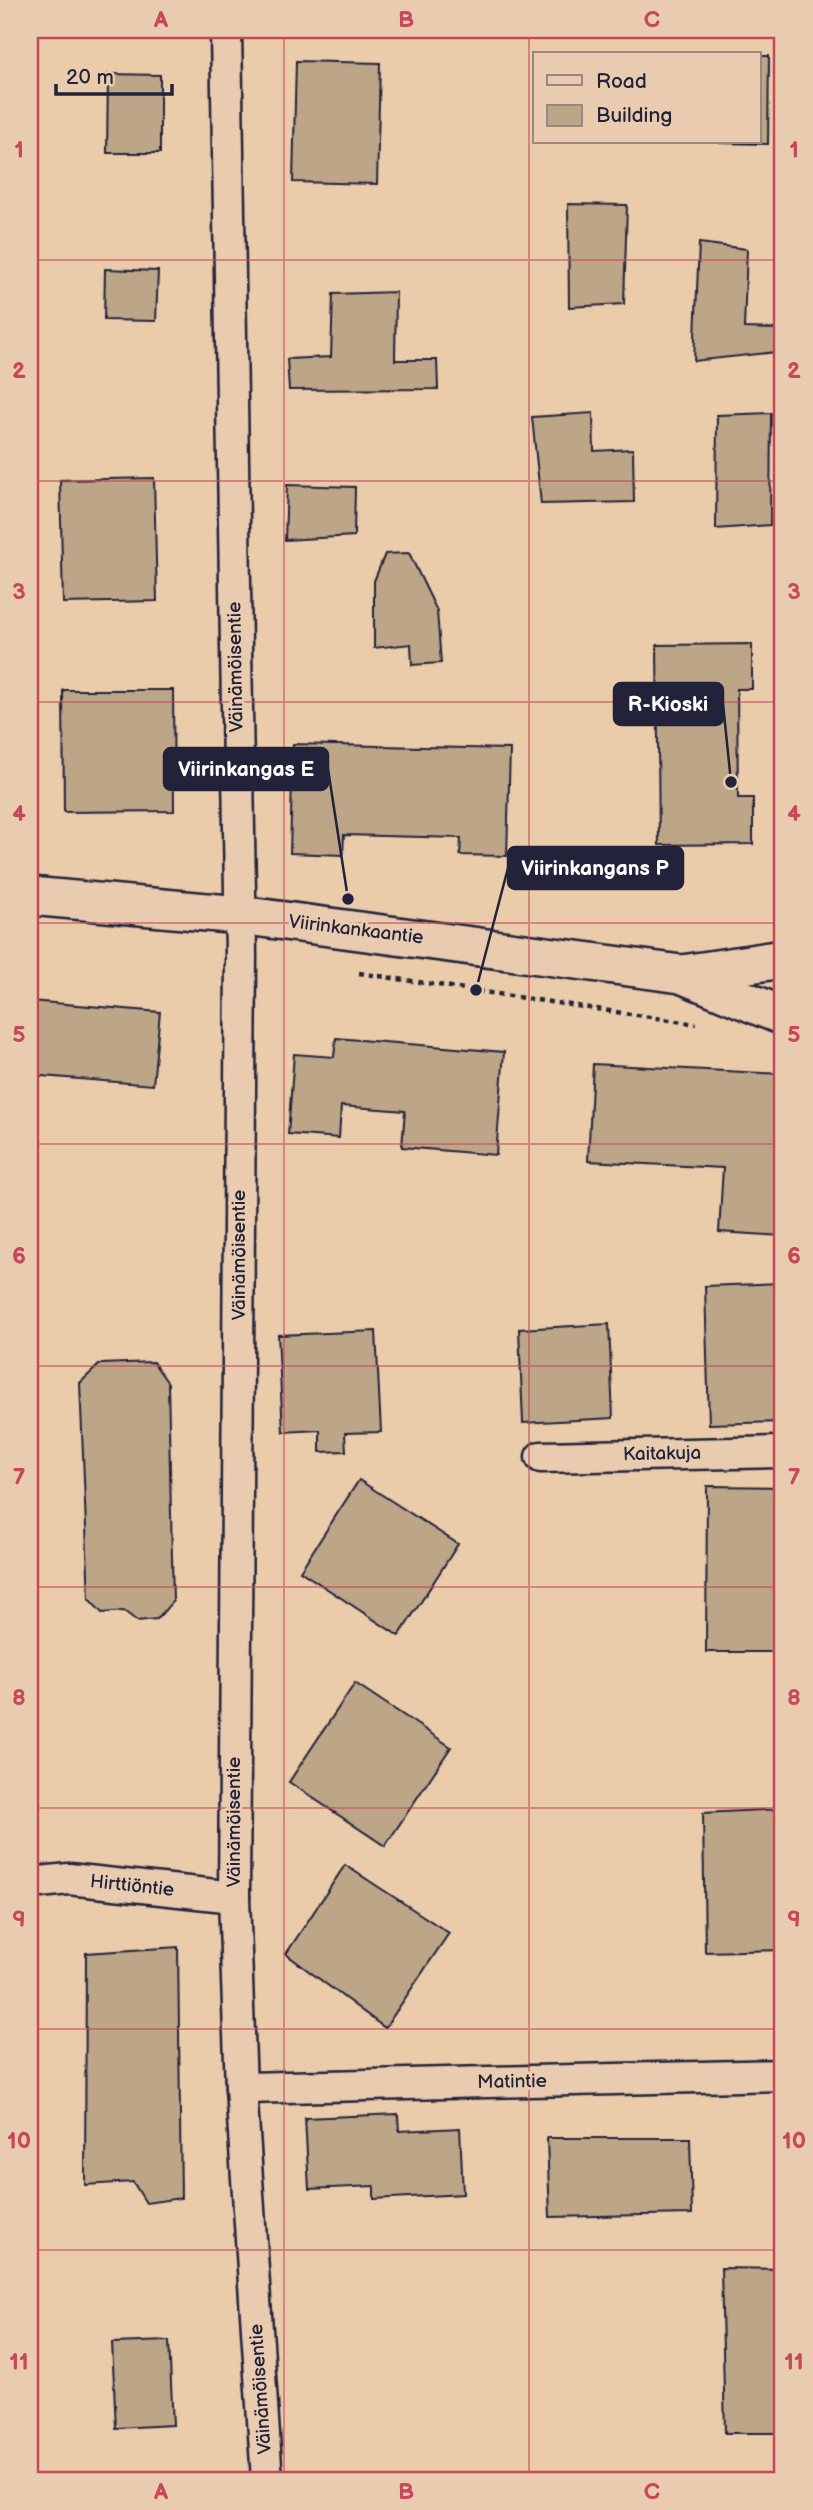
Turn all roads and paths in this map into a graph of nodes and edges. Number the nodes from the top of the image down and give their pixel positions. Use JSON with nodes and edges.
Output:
{"nodes":[{"id":1,"x":226,"y":30,"type":"edge"},
{"id":2,"x":30,"y":896,"type":"edge"},
{"id":3,"x":240,"y":915,"type":"junction"},
{"id":4,"x":783,"y":959,"type":"edge"},
{"id":5,"x":351,"y":971,"type":"dead end"},
{"id":6,"x":681,"y":974,"type":"junction"},
{"id":7,"x":783,"y":1016,"type":"edge"},
{"id":8,"x":707,"y":1026,"type":"dead end"},
{"id":9,"x":783,"y":1452,"type":"edge"},
{"id":10,"x":541,"y":1457,"type":"dead end"},
{"id":11,"x":30,"y":1883,"type":"edge"},
{"id":12,"x":234,"y":1897,"type":"junction"},
{"id":13,"x":783,"y":2075,"type":"edge"},
{"id":14,"x":241,"y":2088,"type":"junction"},
{"id":15,"x":267,"y":2480,"type":"edge"}],
"edges":[{"from":1,"to":3,"type":"street","name":"Väinämöisentie"},
{"from":2,"to":3,"type":"street","name":"Viirinkankaantie"},
{"from":3,"to":6,"type":"street","name":"Viirinkankaantie"},
{"from":3,"to":12,"type":"street","name":"Väinämöisentie"},
{"from":4,"to":6,"type":"street","name":"Viirinkankaantie"},
{"from":5,"to":8,"type":"path"},
{"from":6,"to":7,"type":"street","name":"Viirinkankaantie"},
{"from":9,"to":10,"type":"street","name":"Kaitakuja"},
{"from":11,"to":12,"type":"street","name":"Hirttiöntie"},
{"from":12,"to":14,"type":"street","name":"Väinämöisentie"},
{"from":13,"to":14,"type":"street","name":"Matintie"},
{"from":14,"to":15,"type":"street","name":"Väinämöisentie"}]}
